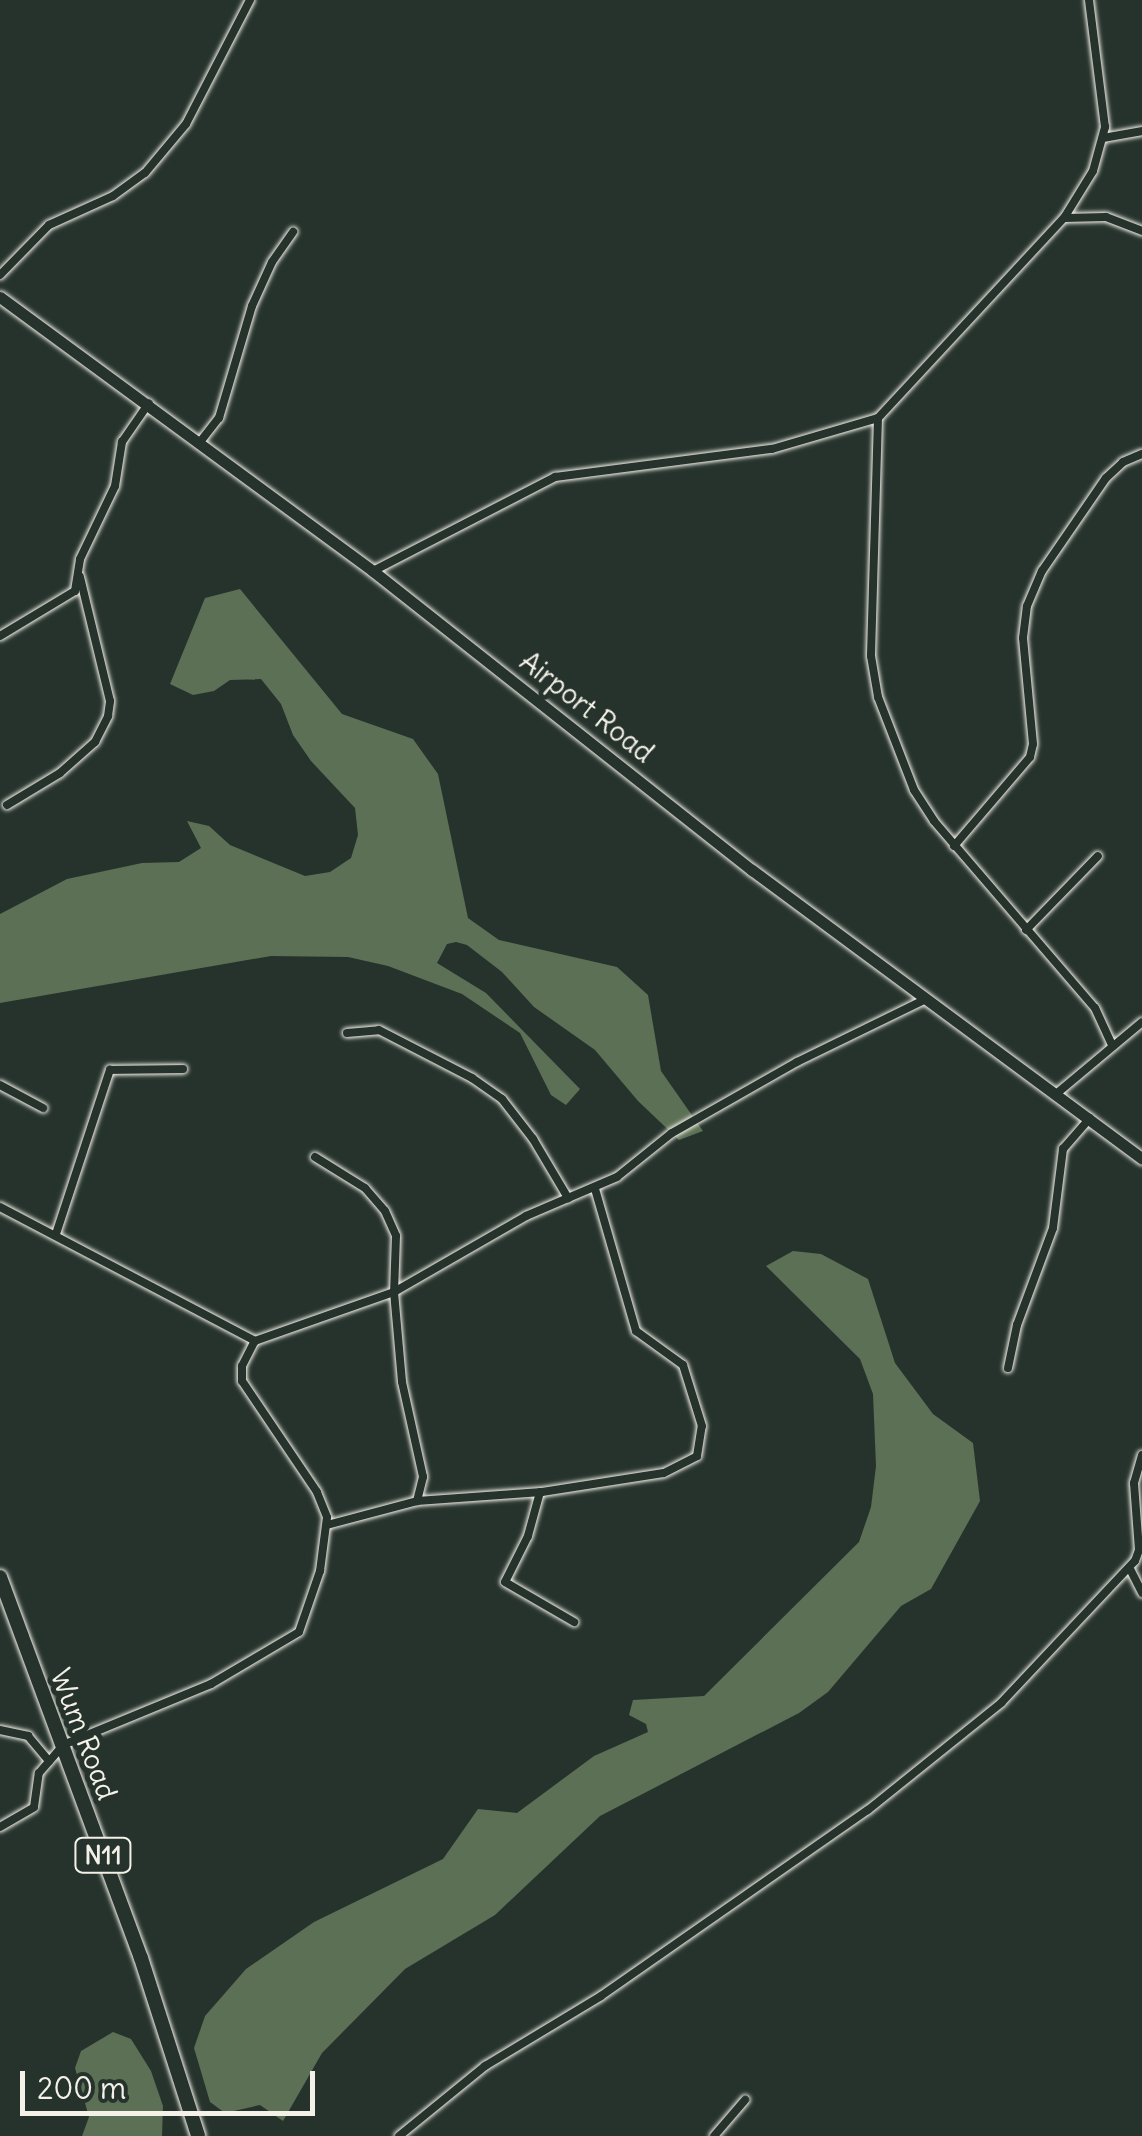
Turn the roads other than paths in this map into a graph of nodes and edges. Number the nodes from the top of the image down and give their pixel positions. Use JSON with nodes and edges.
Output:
{"nodes":[{"id":1,"x":250,"y":0,"type":"edge"},
{"id":2,"x":1089,"y":0,"type":"edge"},
{"id":3,"x":1142,"y":130,"type":"edge"},
{"id":4,"x":1103,"y":138,"type":"junction"},
{"id":5,"x":1064,"y":218,"type":"junction"},
{"id":6,"x":1142,"y":231,"type":"edge"},
{"id":7,"x":293,"y":232,"type":"dead end"},
{"id":8,"x":0,"y":255,"type":"edge"},
{"id":9,"x":11,"y":263,"type":"junction"},
{"id":10,"x":0,"y":275,"type":"edge"},
{"id":11,"x":0,"y":297,"type":"edge"},
{"id":12,"x":148,"y":403,"type":"junction"},
{"id":13,"x":878,"y":418,"type":"junction"},
{"id":14,"x":200,"y":442,"type":"junction"},
{"id":15,"x":1142,"y":454,"type":"edge"},
{"id":16,"x":78,"y":567,"type":"junction"},
{"id":17,"x":373,"y":571,"type":"junction"},
{"id":18,"x":0,"y":636,"type":"edge"},
{"id":19,"x":8,"y":805,"type":"dead end"},
{"id":20,"x":954,"y":846,"type":"junction"},
{"id":21,"x":1098,"y":856,"type":"dead end"},
{"id":22,"x":1026,"y":930,"type":"junction"},
{"id":23,"x":924,"y":1000,"type":"junction"},
{"id":24,"x":1142,"y":1022,"type":"edge"},
{"id":25,"x":347,"y":1033,"type":"dead end"},
{"id":26,"x":1112,"y":1045,"type":"junction"},
{"id":27,"x":183,"y":1069,"type":"dead end"},
{"id":28,"x":0,"y":1085,"type":"edge"},
{"id":29,"x":1056,"y":1094,"type":"junction"},
{"id":30,"x":43,"y":1108,"type":"dead end"},
{"id":31,"x":1090,"y":1118,"type":"junction"},
{"id":32,"x":315,"y":1157,"type":"dead end"},
{"id":33,"x":1142,"y":1159,"type":"edge"},
{"id":34,"x":595,"y":1189,"type":"junction"},
{"id":35,"x":568,"y":1198,"type":"junction"},
{"id":36,"x":0,"y":1207,"type":"edge"},
{"id":37,"x":56,"y":1234,"type":"junction"},
{"id":38,"x":394,"y":1292,"type":"junction"},
{"id":39,"x":255,"y":1341,"type":"junction"},
{"id":40,"x":1008,"y":1368,"type":"dead end"},
{"id":41,"x":1142,"y":1456,"type":"edge"},
{"id":42,"x":540,"y":1492,"type":"junction"},
{"id":43,"x":417,"y":1500,"type":"junction"},
{"id":44,"x":328,"y":1525,"type":"junction"},
{"id":45,"x":1130,"y":1569,"type":"junction"},
{"id":46,"x":0,"y":1577,"type":"edge"},
{"id":47,"x":1142,"y":1593,"type":"edge"},
{"id":48,"x":574,"y":1622,"type":"dead end"},
{"id":49,"x":0,"y":1730,"type":"edge"},
{"id":50,"x":62,"y":1745,"type":"junction"},
{"id":51,"x":49,"y":1761,"type":"junction"},
{"id":52,"x":0,"y":1827,"type":"edge"},
{"id":53,"x":745,"y":2100,"type":"dead end"},
{"id":54,"x":198,"y":2136,"type":"edge"},
{"id":55,"x":398,"y":2136,"type":"edge"},
{"id":56,"x":714,"y":2136,"type":"edge"}],
"edges":[{"from":1,"to":9,"type":"street"},
{"from":2,"to":4,"type":"street"},
{"from":3,"to":4,"type":"street"},
{"from":4,"to":5,"type":"street"},
{"from":5,"to":6,"type":"street"},
{"from":5,"to":13,"type":"street"},
{"from":7,"to":14,"type":"street"},
{"from":8,"to":9,"type":"street"},
{"from":9,"to":10,"type":"street"},
{"from":11,"to":12,"type":"main road","name":"Airport Road"},
{"from":12,"to":14,"type":"main road","name":"Airport Road"},
{"from":12,"to":16,"type":"street"},
{"from":13,"to":17,"type":"street"},
{"from":13,"to":20,"type":"street"},
{"from":14,"to":17,"type":"main road","name":"Airport Road"},
{"from":15,"to":20,"type":"street"},
{"from":16,"to":18,"type":"street"},
{"from":16,"to":19,"type":"street"},
{"from":17,"to":23,"type":"main road","name":"Airport Road"},
{"from":20,"to":22,"type":"street"},
{"from":21,"to":22,"type":"street"},
{"from":22,"to":26,"type":"street"},
{"from":23,"to":29,"type":"main road","name":"Airport Road"},
{"from":23,"to":34,"type":"street"},
{"from":24,"to":26,"type":"street"},
{"from":25,"to":35,"type":"street"},
{"from":26,"to":29,"type":"street"},
{"from":27,"to":37,"type":"street"},
{"from":28,"to":30,"type":"street"},
{"from":29,"to":31,"type":"main road","name":"Airport Road"},
{"from":31,"to":33,"type":"main road","name":"Airport Road"},
{"from":31,"to":40,"type":"street"},
{"from":32,"to":38,"type":"street"},
{"from":34,"to":35,"type":"street"},
{"from":34,"to":42,"type":"street"},
{"from":35,"to":38,"type":"street"},
{"from":36,"to":37,"type":"street"},
{"from":37,"to":39,"type":"street"},
{"from":38,"to":39,"type":"street"},
{"from":38,"to":43,"type":"street"},
{"from":39,"to":44,"type":"street"},
{"from":41,"to":45,"type":"street"},
{"from":42,"to":43,"type":"street"},
{"from":42,"to":48,"type":"street"},
{"from":43,"to":44,"type":"street"},
{"from":44,"to":50,"type":"street"},
{"from":45,"to":47,"type":"street"},
{"from":45,"to":55,"type":"street"},
{"from":46,"to":50,"type":"highway","name":"Wum Road","number":"N11"},
{"from":49,"to":51,"type":"street"},
{"from":50,"to":51,"type":"street"},
{"from":50,"to":54,"type":"highway","name":"Wum Road","number":"N11"},
{"from":51,"to":52,"type":"street"},
{"from":53,"to":56,"type":"street"}]}
